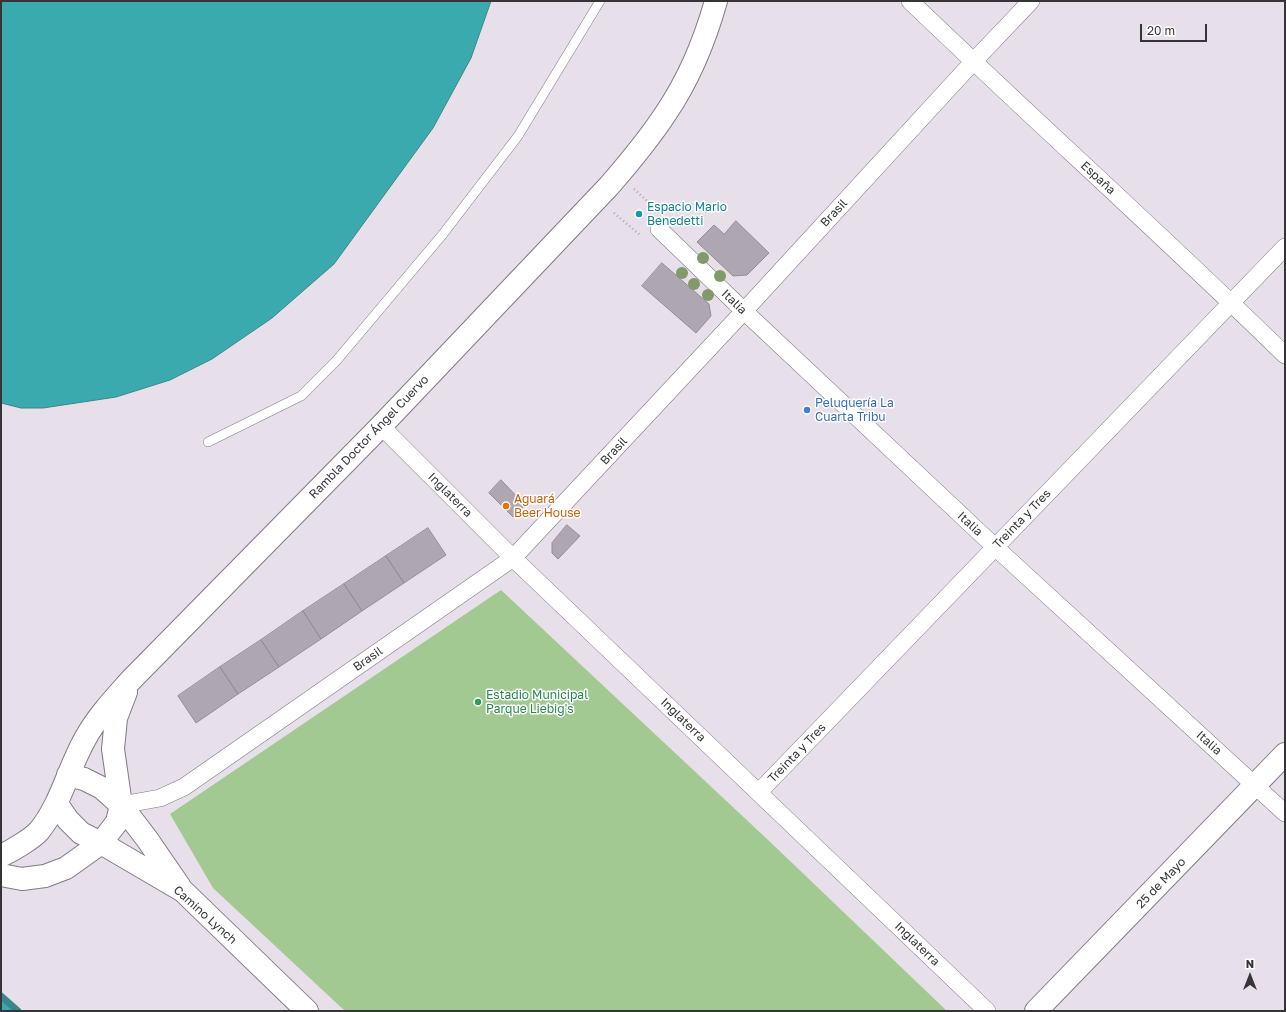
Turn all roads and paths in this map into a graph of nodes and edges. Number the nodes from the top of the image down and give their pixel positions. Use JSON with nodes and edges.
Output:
{"nodes":[{"id":1,"x":600,"y":1,"type":"edge"},
{"id":2,"x":716,"y":1,"type":"edge"},
{"id":3,"x":910,"y":1,"type":"edge"},
{"id":4,"x":1031,"y":1,"type":"edge"},
{"id":5,"x":973,"y":62,"type":"junction"},
{"id":6,"x":642,"y":195,"type":"dead end"},
{"id":7,"x":621,"y":218,"type":"dead end"},
{"id":8,"x":661,"y":222,"type":"joint"},
{"id":9,"x":642,"y":237,"type":"dead end"},
{"id":10,"x":1285,"y":247,"type":"edge"},
{"id":11,"x":1232,"y":303,"type":"junction"},
{"id":12,"x":744,"y":312,"type":"junction"},
{"id":13,"x":1285,"y":355,"type":"edge"},
{"id":14,"x":381,"y":426,"type":"junction"},
{"id":15,"x":208,"y":442,"type":"dead end"},
{"id":16,"x":995,"y":547,"type":"junction"},
{"id":17,"x":513,"y":558,"type":"junction"},
{"id":18,"x":130,"y":681,"type":"junction"},
{"id":19,"x":1285,"y":754,"type":"edge"},
{"id":20,"x":68,"y":775,"type":"junction"},
{"id":21,"x":1255,"y":786,"type":"junction"},
{"id":22,"x":759,"y":792,"type":"junction"},
{"id":23,"x":57,"y":804,"type":"junction"},
{"id":24,"x":122,"y":805,"type":"junction"},
{"id":25,"x":1285,"y":813,"type":"edge"},
{"id":26,"x":101,"y":843,"type":"junction"},
{"id":27,"x":1,"y":856,"type":"edge"},
{"id":28,"x":1,"y":875,"type":"edge"},
{"id":29,"x":183,"y":891,"type":"junction"},
{"id":30,"x":307,"y":1011,"type":"edge"},
{"id":31,"x":987,"y":1011,"type":"edge"},
{"id":32,"x":1036,"y":1011,"type":"edge"}],
"edges":[{"from":1,"to":15,"type":"lane"},
{"from":2,"to":14,"type":"street","name":"Rambla Doctor Ángel Cuervo"},
{"from":3,"to":5,"type":"street","name":"España"},
{"from":4,"to":5,"type":"street","name":"Brasil"},
{"from":5,"to":11,"type":"street","name":"España"},
{"from":5,"to":12,"type":"street","name":"Brasil"},
{"from":6,"to":8,"type":"path"},
{"from":7,"to":9,"type":"path"},
{"from":8,"to":12,"type":"street","name":"Italia"},
{"from":10,"to":11,"type":"street","name":"Treinta y Tres"},
{"from":11,"to":13,"type":"street","name":"España"},
{"from":11,"to":16,"type":"street","name":"Treinta y Tres"},
{"from":12,"to":16,"type":"street","name":"Italia"},
{"from":12,"to":17,"type":"street","name":"Brasil"},
{"from":14,"to":17,"type":"street","name":"Inglaterra"},
{"from":14,"to":18,"type":"street","name":"Rambla Doctor Ángel Cuervo"},
{"from":16,"to":21,"type":"street","name":"Italia"},
{"from":16,"to":22,"type":"street","name":"Treinta y Tres"},
{"from":17,"to":22,"type":"street","name":"Inglaterra"},
{"from":17,"to":24,"type":"street","name":"Brasil"},
{"from":18,"to":20,"type":"street","name":"Rambla Doctor Ángel Cuervo"},
{"from":18,"to":24,"type":"street"},
{"from":19,"to":21,"type":"street","name":"25 de Mayo"},
{"from":20,"to":23,"type":"street","name":"Rambla Doctor Ángel Cuervo"},
{"from":20,"to":24,"type":"street"},
{"from":21,"to":25,"type":"street","name":"Italia"},
{"from":21,"to":32,"type":"street","name":"25 de Mayo"},
{"from":22,"to":31,"type":"street","name":"Inglaterra"},
{"from":23,"to":26,"type":"street","name":"Camino Lynch"},
{"from":23,"to":27,"type":"street","name":"Rambla Doctor Ángel Cuervo"},
{"from":24,"to":26,"type":"street"},
{"from":24,"to":29,"type":"street"},
{"from":26,"to":28,"type":"street"},
{"from":26,"to":29,"type":"street","name":"Camino Lynch"},
{"from":29,"to":30,"type":"street","name":"Camino Lynch"}]}
